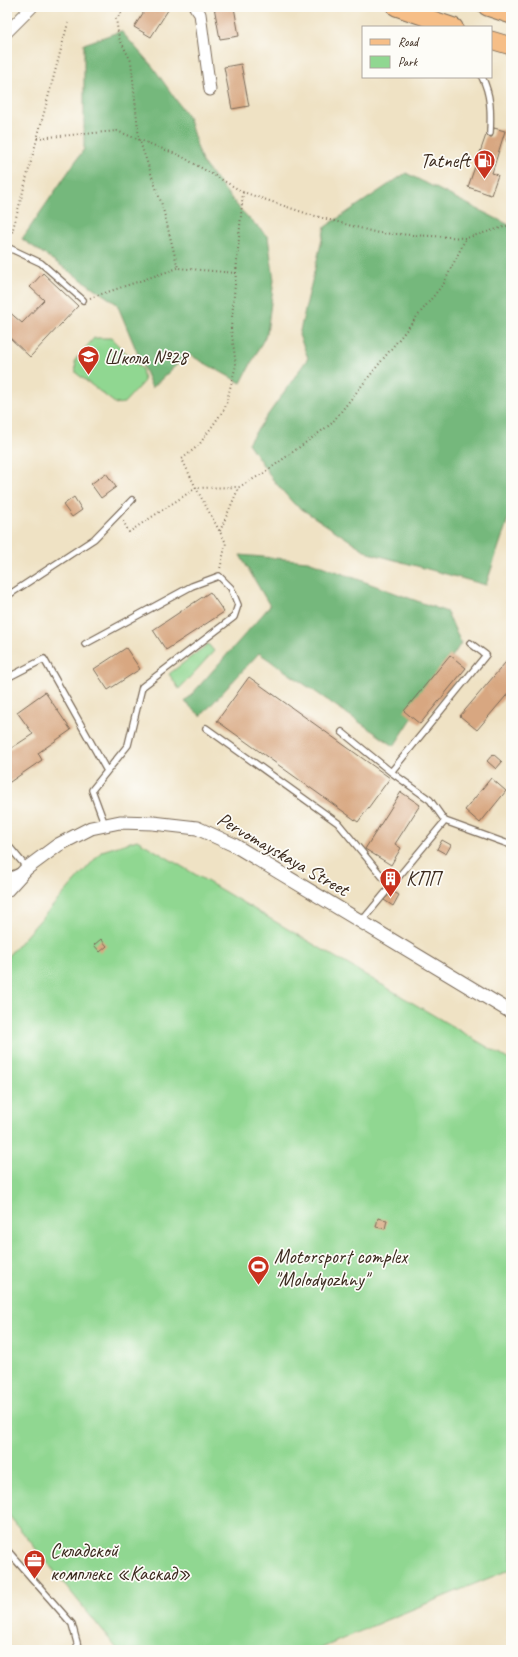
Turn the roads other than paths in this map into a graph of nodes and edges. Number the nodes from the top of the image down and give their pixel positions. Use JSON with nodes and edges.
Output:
{"nodes":[{"id":1,"x":32,"y":7,"type":"edge"},
{"id":2,"x":195,"y":7,"type":"edge"},
{"id":3,"x":396,"y":7,"type":"edge"},
{"id":4,"x":486,"y":7,"type":"edge"},
{"id":5,"x":511,"y":15,"type":"edge"},
{"id":6,"x":451,"y":26,"type":"edge"},
{"id":7,"x":7,"y":32,"type":"edge"},
{"id":8,"x":492,"y":40,"type":"edge"},
{"id":9,"x":511,"y":46,"type":"edge"},
{"id":10,"x":482,"y":78,"type":"edge"},
{"id":11,"x":210,"y":90,"type":"dead end"},
{"id":12,"x":490,"y":133,"type":"dead end"},
{"id":13,"x":7,"y":247,"type":"edge"},
{"id":14,"x":83,"y":300,"type":"road end"},
{"id":15,"x":132,"y":500,"type":"dead end"},
{"id":16,"x":7,"y":596,"type":"edge"},
{"id":17,"x":470,"y":643,"type":"dead end"},
{"id":18,"x":85,"y":644,"type":"dead end"},
{"id":19,"x":7,"y":678,"type":"edge"},
{"id":20,"x":206,"y":728,"type":"dead end"},
{"id":21,"x":342,"y":732,"type":"dead end"},
{"id":22,"x":107,"y":771,"type":"junction"},
{"id":23,"x":391,"y":772,"type":"junction"},
{"id":24,"x":445,"y":821,"type":"junction"},
{"id":25,"x":105,"y":825,"type":"junction"},
{"id":26,"x":7,"y":844,"type":"edge"},
{"id":27,"x":511,"y":846,"type":"edge"},
{"id":28,"x":27,"y":868,"type":"junction"},
{"id":29,"x":7,"y":877,"type":"edge"},
{"id":30,"x":390,"y":886,"type":"junction"},
{"id":31,"x":7,"y":890,"type":"edge"},
{"id":32,"x":361,"y":922,"type":"junction"},
{"id":33,"x":511,"y":1012,"type":"edge"},
{"id":34,"x":7,"y":1550,"type":"edge"},
{"id":35,"x":79,"y":1650,"type":"edge"}],
"edges":[{"from":1,"to":7,"type":"street"},
{"from":2,"to":11,"type":"street"},
{"from":3,"to":6,"type":"main road"},
{"from":4,"to":5,"type":"main road"},
{"from":8,"to":9,"type":"main road"},
{"from":10,"to":12,"type":"lane"},
{"from":13,"to":14,"type":"lane"},
{"from":15,"to":16,"type":"lane"},
{"from":17,"to":23,"type":"lane"},
{"from":18,"to":22,"type":"lane"},
{"from":19,"to":22,"type":"lane"},
{"from":20,"to":30,"type":"lane"},
{"from":21,"to":23,"type":"lane"},
{"from":22,"to":25,"type":"lane"},
{"from":23,"to":24,"type":"lane"},
{"from":24,"to":27,"type":"lane"},
{"from":24,"to":30,"type":"lane"},
{"from":25,"to":28,"type":"street","name":"Pervomayskaya Street"},
{"from":25,"to":32,"type":"street","name":"Pervomayskaya Street"},
{"from":26,"to":28,"type":"lane"},
{"from":28,"to":29,"type":"lane"},
{"from":28,"to":31,"type":"street","name":"Pervomayskaya Street"},
{"from":30,"to":32,"type":"lane"},
{"from":32,"to":33,"type":"street","name":"Pervomayskaya Street"},
{"from":34,"to":35,"type":"lane"}]}
